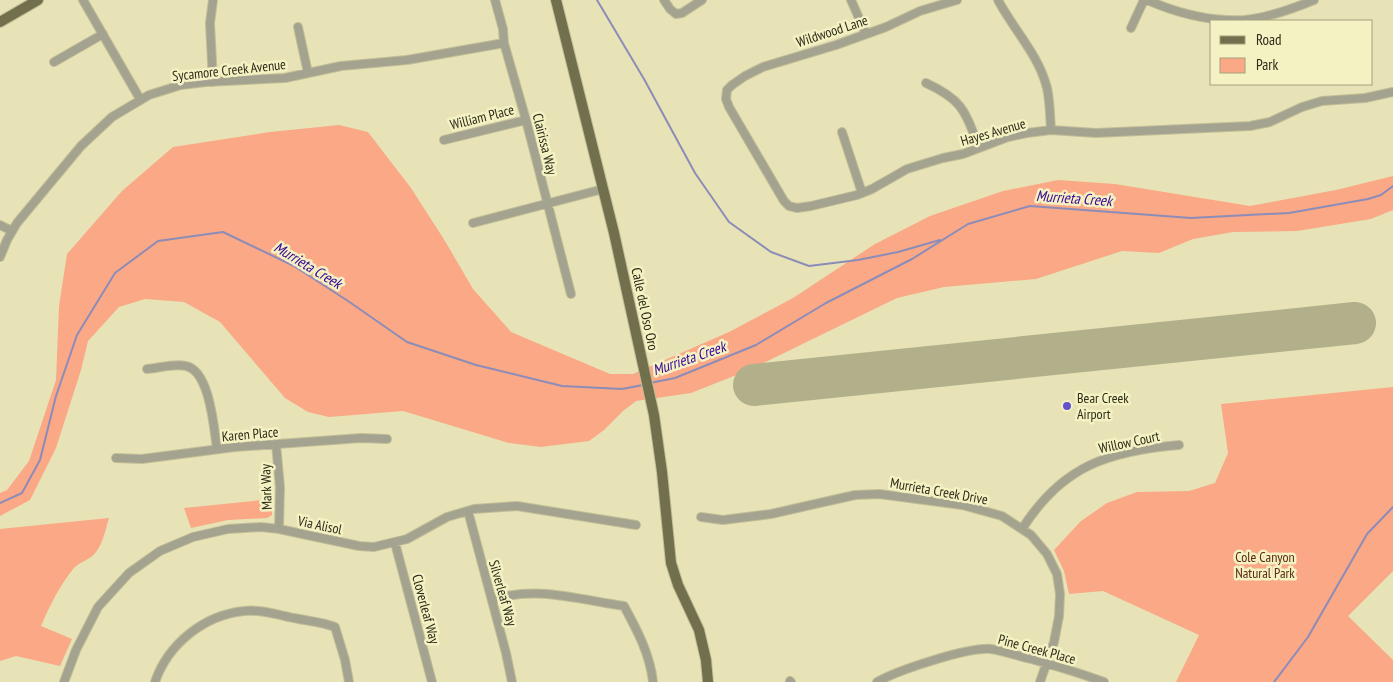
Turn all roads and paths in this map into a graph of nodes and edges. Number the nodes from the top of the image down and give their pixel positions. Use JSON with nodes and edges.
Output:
{"nodes":[{"id":1,"x":38,"y":0,"type":"edge"},
{"id":2,"x":83,"y":0,"type":"edge"},
{"id":3,"x":213,"y":0,"type":"edge"},
{"id":4,"x":496,"y":0,"type":"edge"},
{"id":5,"x":556,"y":0,"type":"edge"},
{"id":6,"x":664,"y":0,"type":"edge"},
{"id":7,"x":702,"y":0,"type":"edge"},
{"id":8,"x":852,"y":0,"type":"edge"},
{"id":9,"x":957,"y":0,"type":"edge"},
{"id":10,"x":998,"y":0,"type":"edge"},
{"id":11,"x":1146,"y":0,"type":"edge"},
{"id":12,"x":1314,"y":0,"type":"edge"},
{"id":13,"x":0,"y":22,"type":"edge"},
{"id":14,"x":298,"y":27,"type":"dead end"},
{"id":15,"x":1131,"y":28,"type":"dead end"},
{"id":16,"x":103,"y":34,"type":"junction"},
{"id":17,"x":866,"y":34,"type":"junction"},
{"id":18,"x":504,"y":43,"type":"junction"},
{"id":19,"x":54,"y":62,"type":"dead end"},
{"id":20,"x":308,"y":73,"type":"junction"},
{"id":21,"x":213,"y":82,"type":"junction"},
{"id":22,"x":926,"y":83,"type":"dead end"},
{"id":23,"x":1393,"y":92,"type":"edge"},
{"id":24,"x":726,"y":99,"type":"joint"},
{"id":25,"x":140,"y":100,"type":"junction"},
{"id":26,"x":526,"y":120,"type":"junction"},
{"id":27,"x":1051,"y":130,"type":"junction"},
{"id":28,"x":842,"y":132,"type":"dead end"},
{"id":29,"x":444,"y":140,"type":"dead end"},
{"id":30,"x":979,"y":148,"type":"junction"},
{"id":31,"x":603,"y":190,"type":"junction"},
{"id":32,"x":862,"y":194,"type":"junction"},
{"id":33,"x":548,"y":204,"type":"junction"},
{"id":34,"x":474,"y":223,"type":"dead end"},
{"id":35,"x":0,"y":226,"type":"edge"},
{"id":36,"x":12,"y":231,"type":"junction"},
{"id":37,"x":0,"y":257,"type":"edge"},
{"id":38,"x":571,"y":294,"type":"dead end"},
{"id":39,"x":147,"y":370,"type":"dead end"},
{"id":40,"x":387,"y":440,"type":"dead end"},
{"id":41,"x":276,"y":444,"type":"junction"},
{"id":42,"x":1179,"y":445,"type":"dead end"},
{"id":43,"x":217,"y":449,"type":"junction"},
{"id":44,"x":116,"y":458,"type":"dead end"},
{"id":45,"x":468,"y":511,"type":"junction"},
{"id":46,"x":701,"y":517,"type":"dead end"},
{"id":47,"x":636,"y":525,"type":"dead end"},
{"id":48,"x":279,"y":529,"type":"junction"},
{"id":49,"x":1022,"y":529,"type":"junction"},
{"id":50,"x":395,"y":543,"type":"junction"},
{"id":51,"x":492,"y":600,"type":"junction"},
{"id":52,"x":1047,"y":664,"type":"junction"},
{"id":53,"x":64,"y":682,"type":"edge"},
{"id":54,"x":154,"y":682,"type":"edge"},
{"id":55,"x":350,"y":682,"type":"edge"},
{"id":56,"x":432,"y":682,"type":"edge"},
{"id":57,"x":512,"y":682,"type":"edge"},
{"id":58,"x":653,"y":682,"type":"edge"},
{"id":59,"x":708,"y":682,"type":"edge"},
{"id":60,"x":877,"y":682,"type":"edge"},
{"id":61,"x":1040,"y":682,"type":"edge"},
{"id":62,"x":1104,"y":682,"type":"edge"}],
"edges":[{"from":1,"to":13,"type":"main road"},
{"from":2,"to":16,"type":"street"},
{"from":3,"to":21,"type":"street"},
{"from":4,"to":18,"type":"street","name":"Clairissa Way"},
{"from":5,"to":31,"type":"main road","name":"Calle del Oso Oro"},
{"from":6,"to":7,"type":"street"},
{"from":8,"to":17,"type":"street"},
{"from":9,"to":17,"type":"street","name":"Wildwood Lane"},
{"from":10,"to":27,"type":"street"},
{"from":11,"to":12,"type":"street"},
{"from":11,"to":15,"type":"street"},
{"from":14,"to":20,"type":"street"},
{"from":16,"to":19,"type":"street"},
{"from":16,"to":25,"type":"street"},
{"from":17,"to":24,"type":"street","name":"Wildwood Lane"},
{"from":18,"to":20,"type":"street","name":"Sycamore Creek Avenue"},
{"from":18,"to":26,"type":"street","name":"Clairissa Way"},
{"from":20,"to":21,"type":"street","name":"Sycamore Creek Avenue"},
{"from":21,"to":25,"type":"street","name":"Sycamore Creek Avenue"},
{"from":22,"to":30,"type":"street"},
{"from":23,"to":27,"type":"street","name":"Hayes Avenue"},
{"from":24,"to":32,"type":"street","name":"Hayes Avenue"},
{"from":25,"to":36,"type":"street","name":"Sycamore Creek Avenue"},
{"from":26,"to":29,"type":"street","name":"William Place"},
{"from":26,"to":33,"type":"street","name":"Clairissa Way"},
{"from":27,"to":30,"type":"street","name":"Hayes Avenue"},
{"from":28,"to":32,"type":"street"},
{"from":30,"to":32,"type":"street","name":"Hayes Avenue"},
{"from":31,"to":33,"type":"street"},
{"from":31,"to":59,"type":"main road","name":"Calle del Oso Oro"},
{"from":33,"to":34,"type":"street"},
{"from":33,"to":38,"type":"street","name":"Clairissa Way"},
{"from":35,"to":36,"type":"street"},
{"from":36,"to":37,"type":"street","name":"Sycamore Creek Avenue"},
{"from":39,"to":43,"type":"street"},
{"from":40,"to":41,"type":"street","name":"Karen Place"},
{"from":41,"to":43,"type":"street","name":"Karen Place"},
{"from":41,"to":48,"type":"street","name":"Mark Way"},
{"from":42,"to":49,"type":"street","name":"Willow Court"},
{"from":43,"to":44,"type":"street","name":"Karen Place"},
{"from":45,"to":47,"type":"street","name":"Via Alisol"},
{"from":45,"to":50,"type":"street","name":"Via Alisol"},
{"from":45,"to":51,"type":"street","name":"Silverleaf Way"},
{"from":46,"to":49,"type":"street","name":"Murrieta Creek Drive"},
{"from":48,"to":50,"type":"street","name":"Via Alisol"},
{"from":48,"to":53,"type":"street","name":"Via Alisol"},
{"from":49,"to":52,"type":"street","name":"Murrieta Creek Drive"},
{"from":50,"to":56,"type":"street","name":"Cloverleaf Way"},
{"from":51,"to":57,"type":"street","name":"Silverleaf Way"},
{"from":51,"to":58,"type":"street"},
{"from":52,"to":60,"type":"street","name":"Pine Creek Place"},
{"from":52,"to":61,"type":"street","name":"Murrieta Creek Drive"},
{"from":52,"to":62,"type":"street","name":"Pine Creek Place"},
{"from":54,"to":55,"type":"street"}]}
